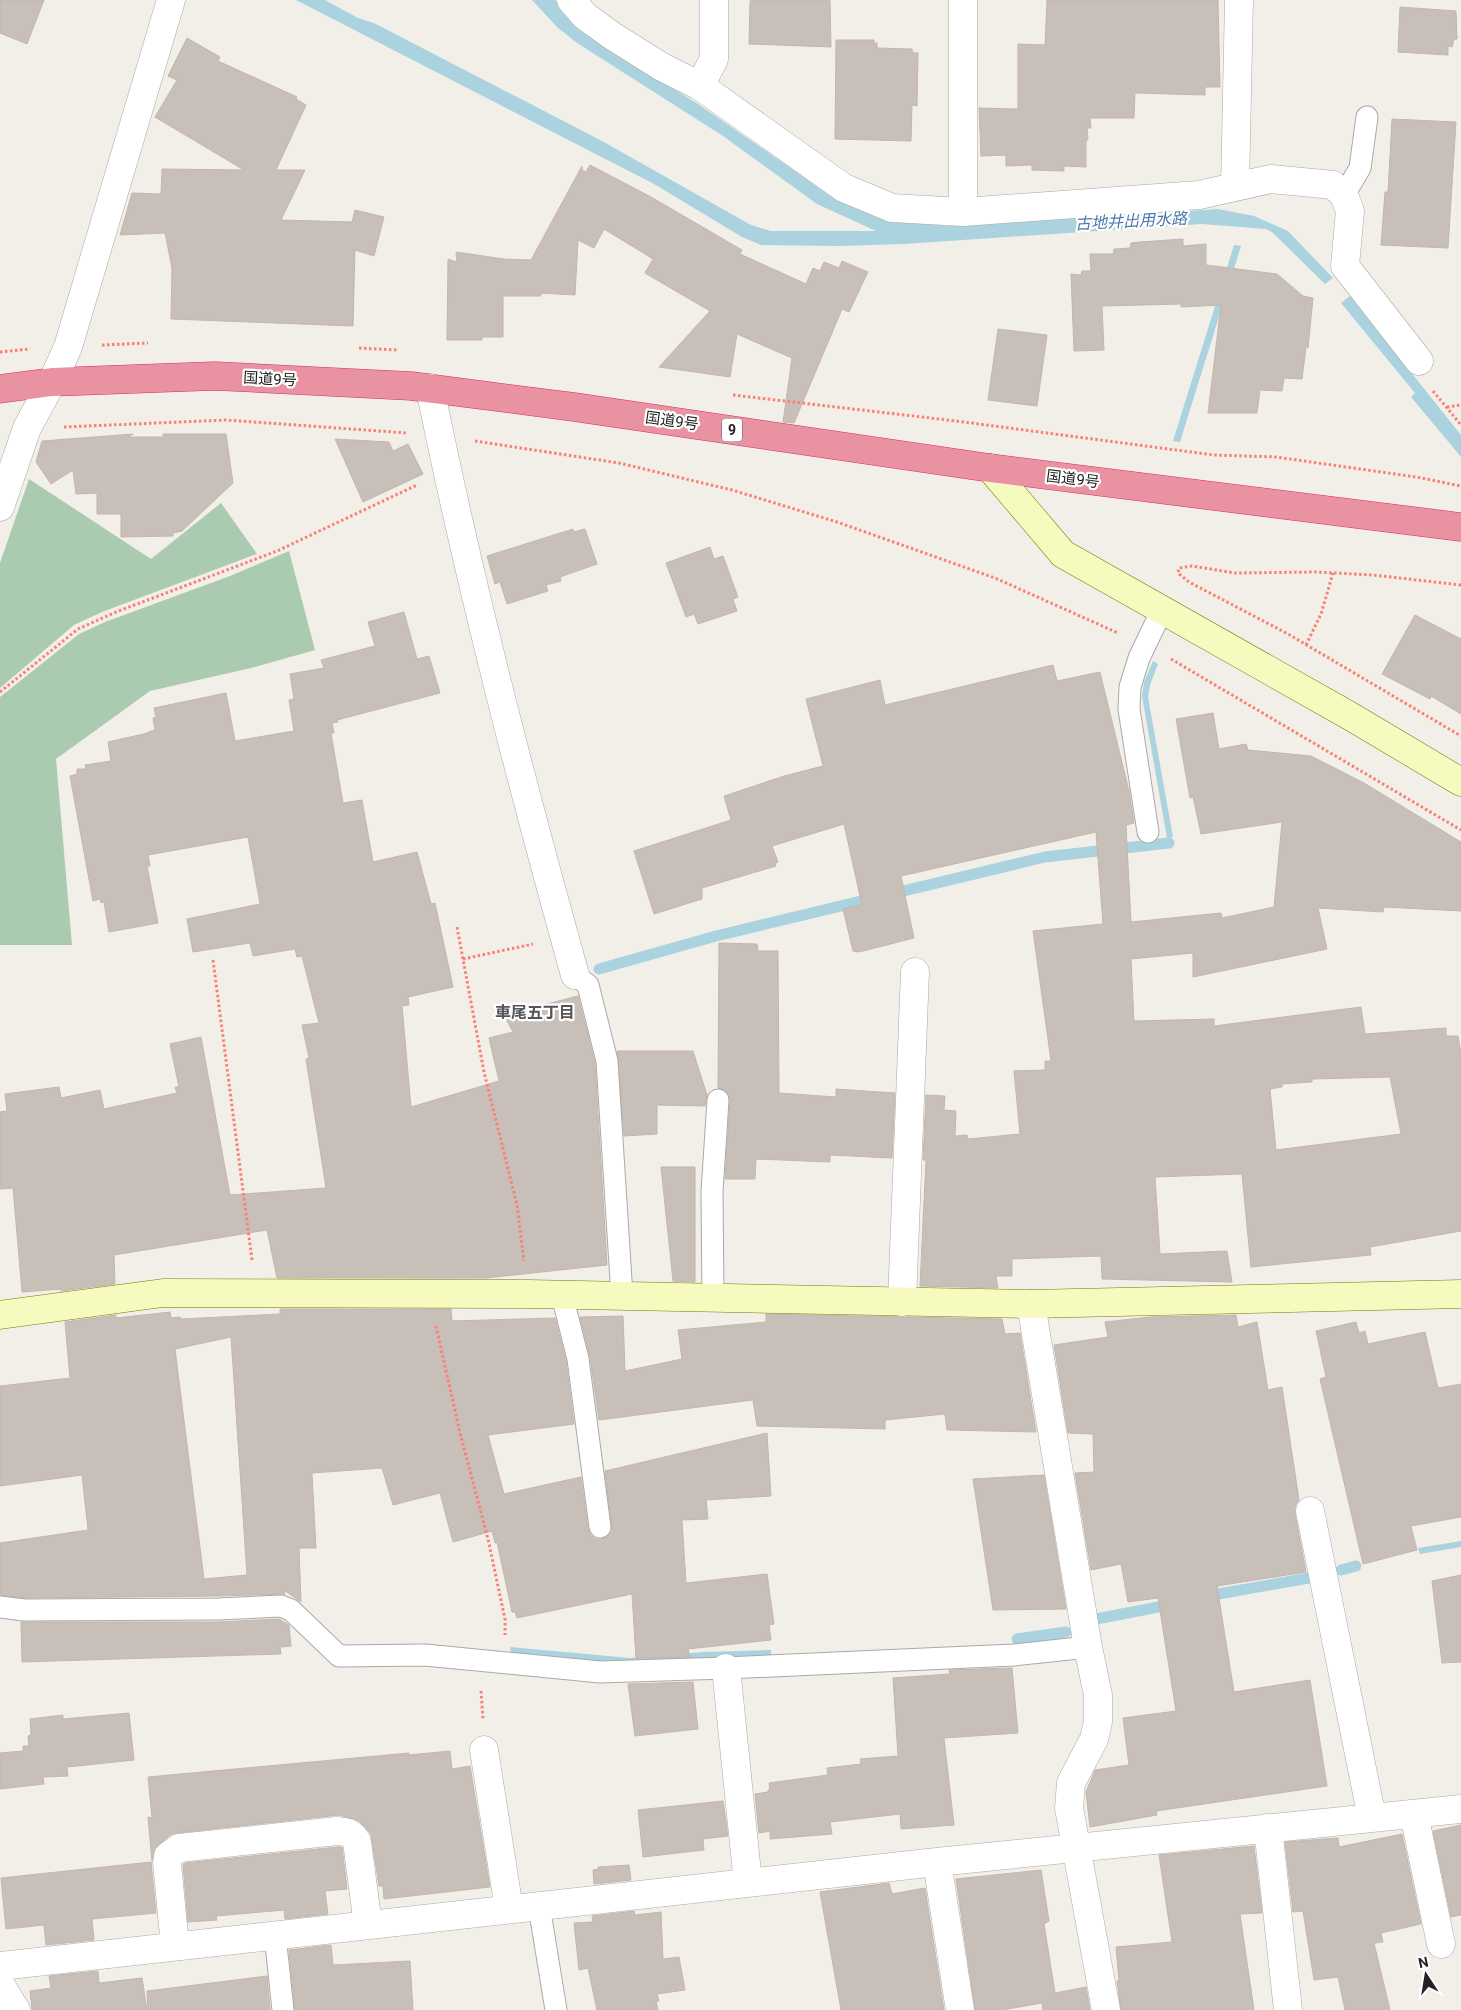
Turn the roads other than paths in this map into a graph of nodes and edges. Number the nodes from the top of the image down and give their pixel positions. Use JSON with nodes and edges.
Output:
{"nodes":[{"id":1,"x":170,"y":0,"type":"edge"},
{"id":2,"x":571,"y":0,"type":"edge"},
{"id":3,"x":714,"y":0,"type":"edge"},
{"id":4,"x":963,"y":0,"type":"edge"},
{"id":5,"x":1239,"y":0,"type":"edge"},
{"id":6,"x":700,"y":86,"type":"junction"},
{"id":7,"x":1367,"y":117,"type":"dead end"},
{"id":8,"x":1235,"y":187,"type":"junction"},
{"id":9,"x":1344,"y":195,"type":"junction"},
{"id":10,"x":963,"y":212,"type":"junction"},
{"id":11,"x":1419,"y":361,"type":"road end"},
{"id":12,"x":52,"y":382,"type":"junction"},
{"id":13,"x":430,"y":388,"type":"junction"},
{"id":14,"x":0,"y":389,"type":"edge"},
{"id":15,"x":990,"y":468,"type":"junction"},
{"id":16,"x":0,"y":507,"type":"edge"},
{"id":17,"x":1461,"y":527,"type":"edge"},
{"id":18,"x":1162,"y":610,"type":"junction"},
{"id":19,"x":1461,"y":782,"type":"edge"},
{"id":20,"x":1148,"y":832,"type":"dead end"},
{"id":21,"x":914,"y":972,"type":"dead end"},
{"id":22,"x":575,"y":976,"type":"joint"},
{"id":23,"x":718,"y":1100,"type":"dead end"},
{"id":24,"x":1461,"y":1294,"type":"edge"},
{"id":25,"x":562,"y":1295,"type":"junction"},
{"id":26,"x":622,"y":1296,"type":"junction"},
{"id":27,"x":713,"y":1298,"type":"junction"},
{"id":28,"x":902,"y":1302,"type":"junction"},
{"id":29,"x":1031,"y":1304,"type":"junction"},
{"id":30,"x":0,"y":1315,"type":"edge"},
{"id":31,"x":1310,"y":1512,"type":"dead end"},
{"id":32,"x":600,"y":1527,"type":"dead end"},
{"id":33,"x":0,"y":1607,"type":"edge"},
{"id":34,"x":1088,"y":1646,"type":"junction"},
{"id":35,"x":726,"y":1668,"type":"junction"},
{"id":36,"x":484,"y":1750,"type":"road end"},
{"id":37,"x":1461,"y":1809,"type":"edge"},
{"id":38,"x":1414,"y":1814,"type":"junction"},
{"id":39,"x":1372,"y":1818,"type":"junction"},
{"id":40,"x":1268,"y":1828,"type":"junction"},
{"id":41,"x":1076,"y":1848,"type":"junction"},
{"id":42,"x":937,"y":1862,"type":"junction"},
{"id":43,"x":748,"y":1883,"type":"junction"},
{"id":44,"x":539,"y":1906,"type":"junction"},
{"id":45,"x":509,"y":1909,"type":"junction"},
{"id":46,"x":368,"y":1925,"type":"junction"},
{"id":47,"x":275,"y":1936,"type":"junction"},
{"id":48,"x":1441,"y":1944,"type":"dead end"},
{"id":49,"x":174,"y":1946,"type":"junction"},
{"id":50,"x":0,"y":1966,"type":"edge"},
{"id":51,"x":0,"y":1984,"type":"edge"},
{"id":52,"x":16,"y":2010,"type":"edge"},
{"id":53,"x":283,"y":2010,"type":"edge"},
{"id":54,"x":556,"y":2010,"type":"edge"},
{"id":55,"x":960,"y":2010,"type":"edge"},
{"id":56,"x":1106,"y":2010,"type":"edge"},
{"id":57,"x":1288,"y":2010,"type":"edge"}],
"edges":[{"from":1,"to":12,"type":"street"},
{"from":2,"to":6,"type":"street"},
{"from":3,"to":6,"type":"street"},
{"from":4,"to":10,"type":"street"},
{"from":5,"to":8,"type":"street"},
{"from":6,"to":10,"type":"street"},
{"from":7,"to":9,"type":"lane"},
{"from":8,"to":9,"type":"street"},
{"from":8,"to":10,"type":"street"},
{"from":9,"to":11,"type":"street"},
{"from":12,"to":13,"type":"highway","name":"国道9号","number":"9"},
{"from":12,"to":14,"type":"highway","name":"国道9号","number":"9"},
{"from":12,"to":16,"type":"street"},
{"from":13,"to":15,"type":"highway","name":"国道9号","number":"9"},
{"from":13,"to":22,"type":"street"},
{"from":15,"to":17,"type":"highway","name":"国道9号","number":"9"},
{"from":15,"to":18,"type":"street"},
{"from":18,"to":19,"type":"street"},
{"from":18,"to":20,"type":"lane"},
{"from":21,"to":28,"type":"street"},
{"from":22,"to":26,"type":"lane"},
{"from":23,"to":27,"type":"lane"},
{"from":24,"to":29,"type":"street"},
{"from":25,"to":26,"type":"street"},
{"from":25,"to":30,"type":"street"},
{"from":25,"to":32,"type":"lane"},
{"from":26,"to":27,"type":"street"},
{"from":27,"to":28,"type":"street"},
{"from":28,"to":29,"type":"street"},
{"from":29,"to":34,"type":"street"},
{"from":31,"to":39,"type":"street"},
{"from":33,"to":35,"type":"lane"},
{"from":34,"to":35,"type":"lane"},
{"from":34,"to":41,"type":"street"},
{"from":35,"to":43,"type":"street"},
{"from":36,"to":45,"type":"street"},
{"from":37,"to":38,"type":"street"},
{"from":38,"to":39,"type":"street"},
{"from":38,"to":48,"type":"street"},
{"from":39,"to":40,"type":"street"},
{"from":40,"to":41,"type":"street"},
{"from":40,"to":57,"type":"street"},
{"from":41,"to":42,"type":"street"},
{"from":41,"to":56,"type":"street"},
{"from":42,"to":43,"type":"street"},
{"from":42,"to":55,"type":"street"},
{"from":43,"to":44,"type":"street"},
{"from":44,"to":45,"type":"street"},
{"from":44,"to":54,"type":"lane"},
{"from":45,"to":46,"type":"street"},
{"from":46,"to":47,"type":"street"},
{"from":46,"to":49,"type":"street"},
{"from":47,"to":49,"type":"street"},
{"from":47,"to":53,"type":"lane"},
{"from":49,"to":50,"type":"street"},
{"from":51,"to":52,"type":"street"}]}
